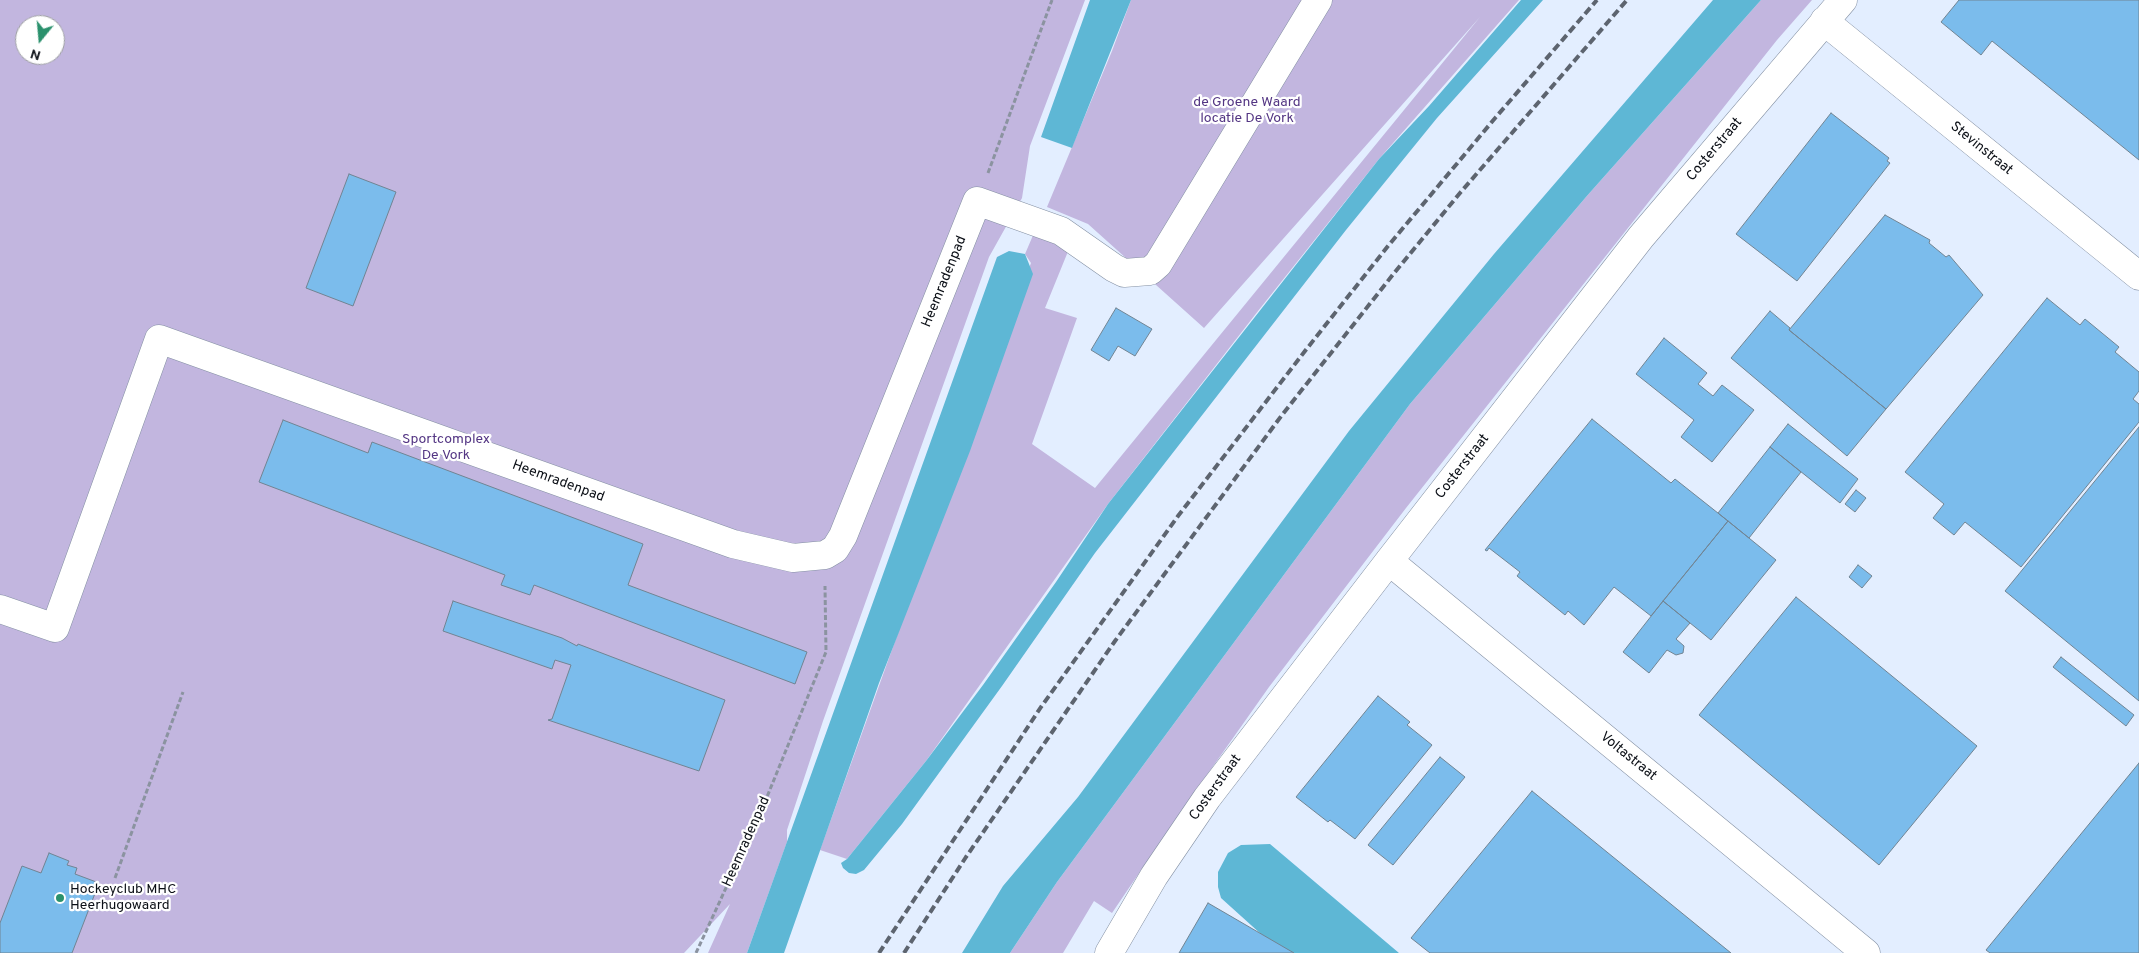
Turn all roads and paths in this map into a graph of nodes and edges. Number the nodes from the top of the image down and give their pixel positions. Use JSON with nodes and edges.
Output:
{"nodes":[{"id":1,"x":1052,"y":0,"type":"edge"},
{"id":2,"x":1318,"y":0,"type":"edge"},
{"id":3,"x":1843,"y":0,"type":"edge"},
{"id":4,"x":1824,"y":21,"type":"junction"},
{"id":5,"x":978,"y":201,"type":"junction"},
{"id":6,"x":2139,"y":276,"type":"edge"},
{"id":7,"x":825,"y":555,"type":"junction"},
{"id":8,"x":1389,"y":562,"type":"junction"},
{"id":9,"x":0,"y":609,"type":"edge"},
{"id":10,"x":183,"y":692,"type":"dead end"},
{"id":11,"x":115,"y":878,"type":"dead end"},
{"id":12,"x":696,"y":953,"type":"edge"},
{"id":13,"x":1109,"y":953,"type":"edge"},
{"id":14,"x":1866,"y":953,"type":"edge"}],
"edges":[{"from":1,"to":5,"type":"path"},
{"from":2,"to":5,"type":"street"},
{"from":3,"to":4,"type":"street","name":"Costerstraat"},
{"from":4,"to":6,"type":"street","name":"Stevinstraat"},
{"from":4,"to":8,"type":"street","name":"Costerstraat"},
{"from":5,"to":7,"type":"street","name":"Heemradenpad"},
{"from":7,"to":9,"type":"street","name":"Heemradenpad"},
{"from":7,"to":12,"type":"path","name":"Heemradenpad"},
{"from":8,"to":13,"type":"street","name":"Costerstraat"},
{"from":8,"to":14,"type":"street","name":"Voltastraat"},
{"from":10,"to":11,"type":"path"}]}
